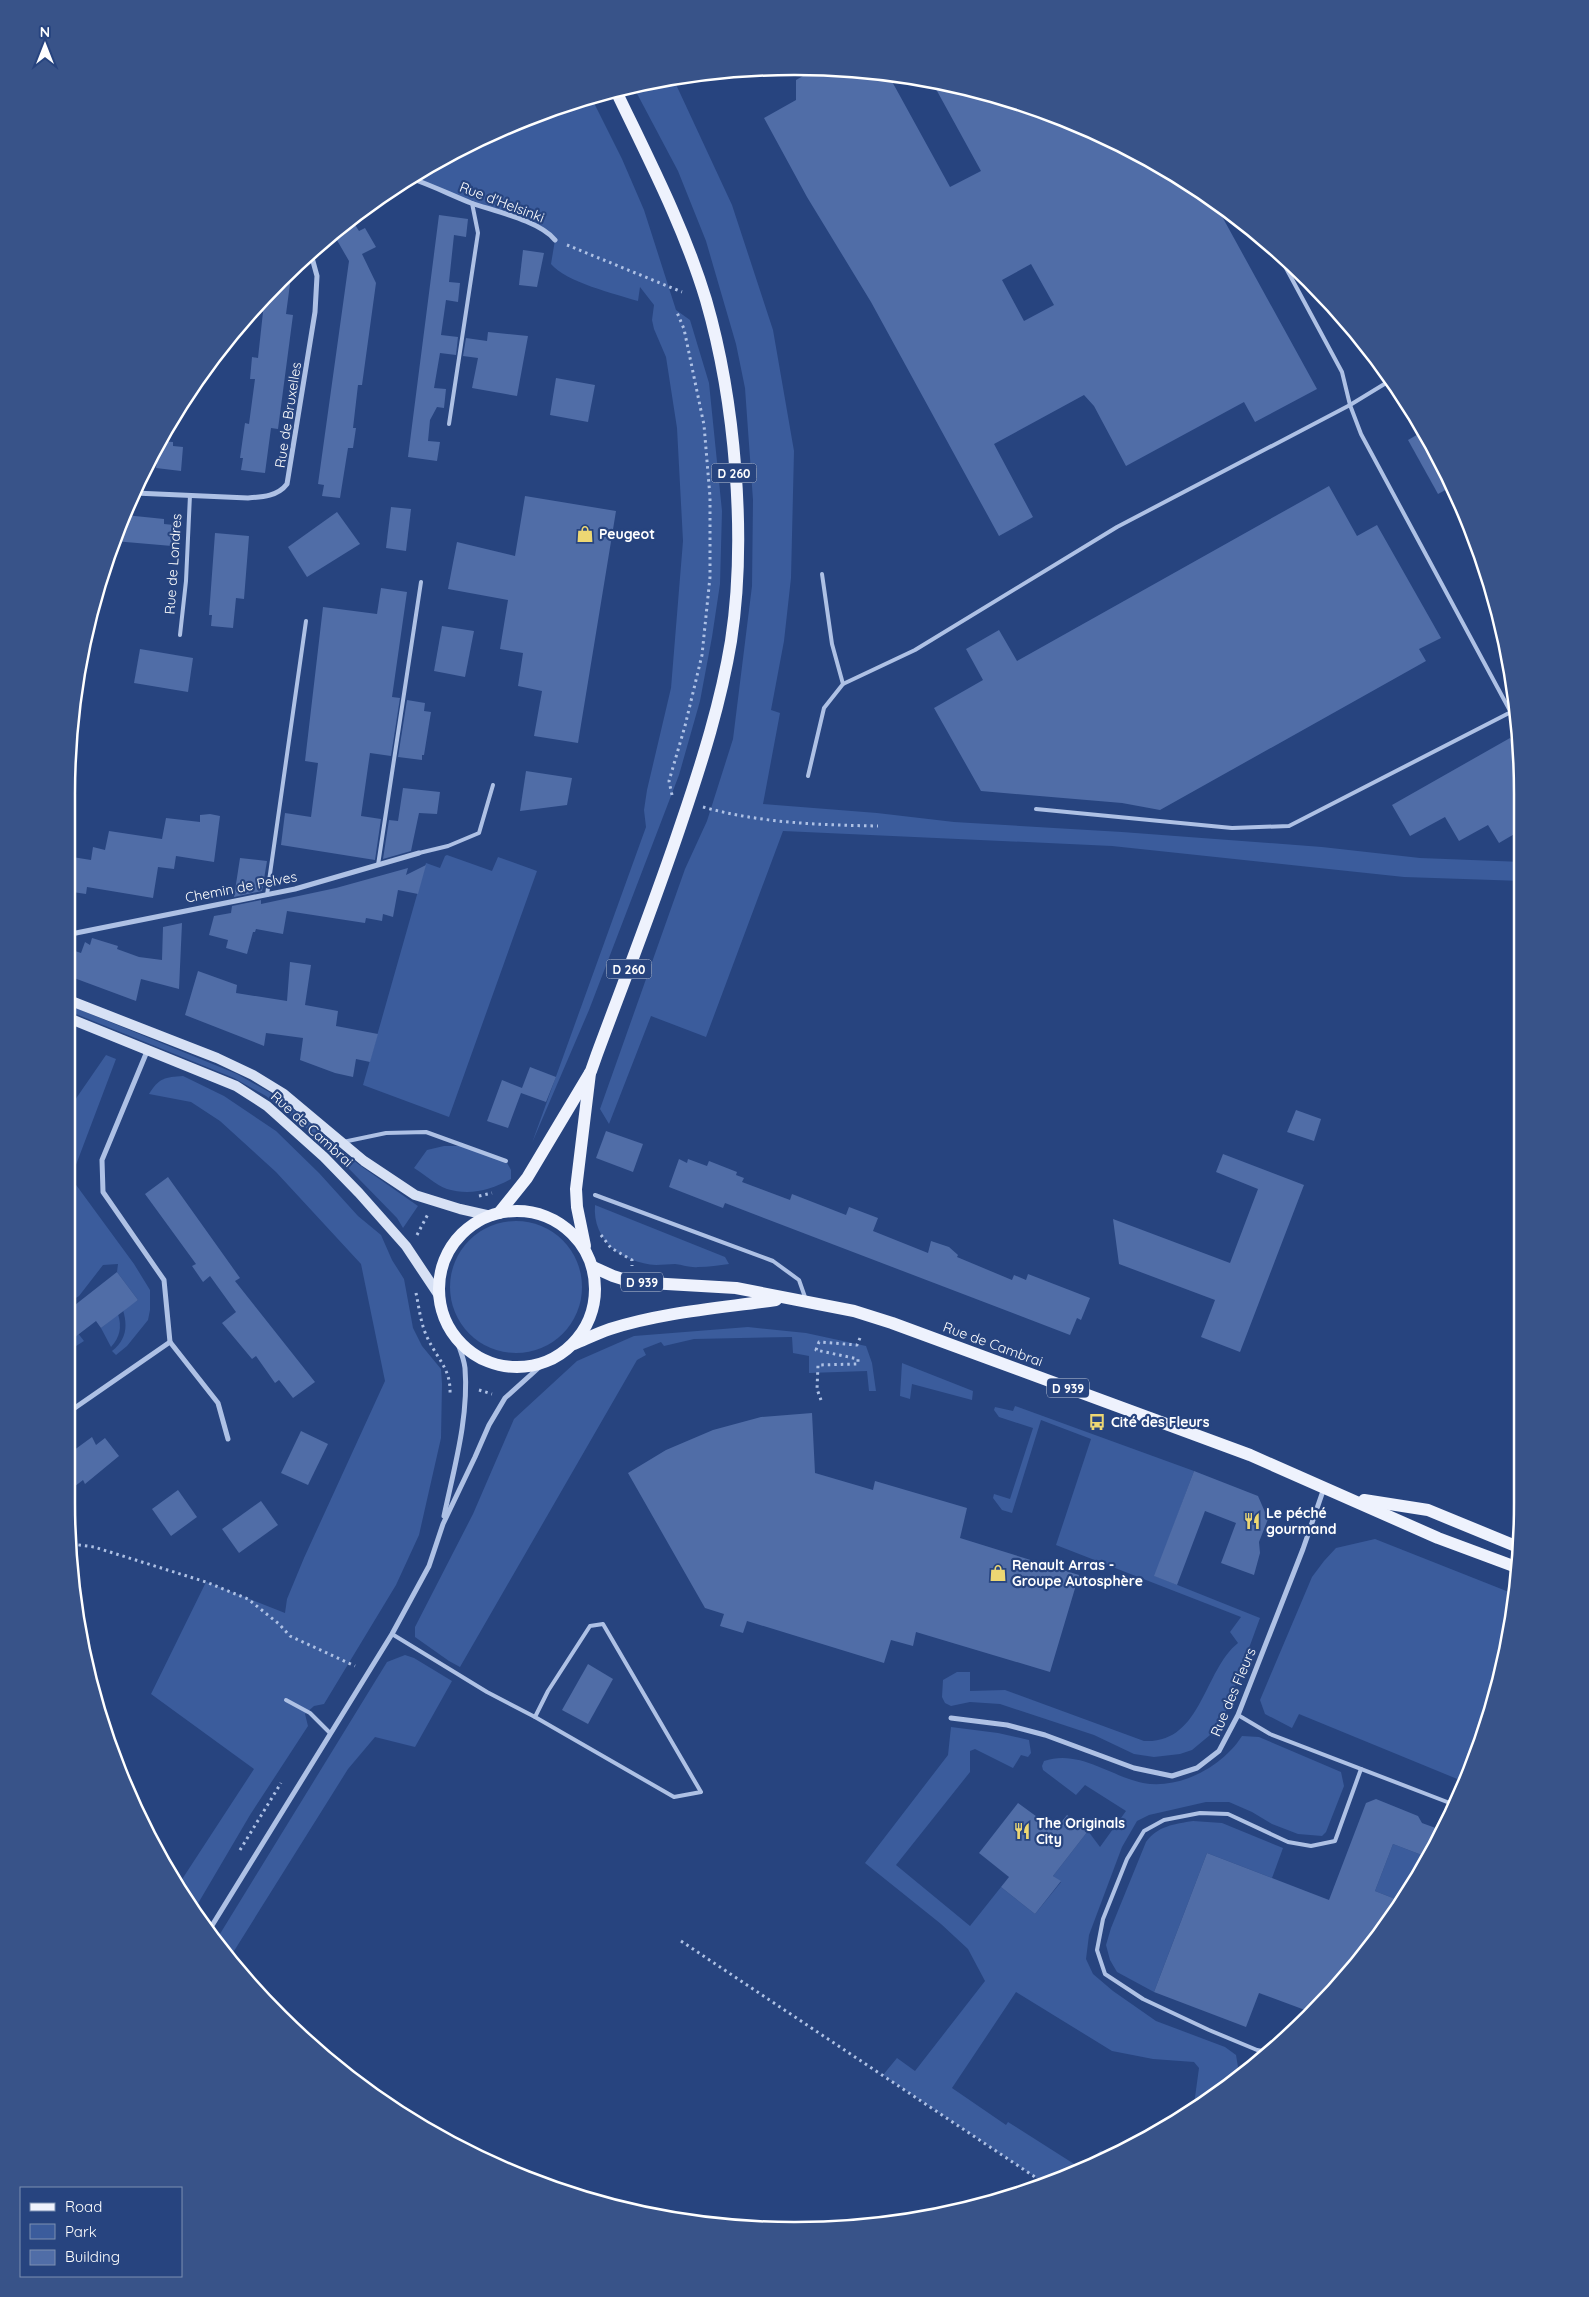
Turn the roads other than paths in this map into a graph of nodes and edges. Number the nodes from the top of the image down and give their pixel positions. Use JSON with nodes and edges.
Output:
{"nodes":[{"id":1,"x":619,"y":97,"type":"edge"},
{"id":2,"x":418,"y":181,"type":"edge"},
{"id":3,"x":472,"y":203,"type":"junction"},
{"id":4,"x":555,"y":240,"type":"road end"},
{"id":5,"x":313,"y":261,"type":"edge"},
{"id":6,"x":1288,"y":272,"type":"edge"},
{"id":7,"x":1385,"y":383,"type":"edge"},
{"id":8,"x":1350,"y":405,"type":"junction"},
{"id":9,"x":449,"y":424,"type":"dead end"},
{"id":10,"x":141,"y":493,"type":"edge"},
{"id":11,"x":190,"y":494,"type":"junction"},
{"id":12,"x":822,"y":574,"type":"dead end"},
{"id":13,"x":421,"y":582,"type":"dead end"},
{"id":14,"x":306,"y":621,"type":"dead end"},
{"id":15,"x":180,"y":636,"type":"dead end"},
{"id":16,"x":842,"y":684,"type":"junction"},
{"id":17,"x":1509,"y":707,"type":"edge"},
{"id":18,"x":1509,"y":713,"type":"edge"},
{"id":19,"x":808,"y":776,"type":"dead end"},
{"id":20,"x":493,"y":785,"type":"dead end"},
{"id":21,"x":1036,"y":809,"type":"dead end"},
{"id":22,"x":419,"y":852,"type":"joint"},
{"id":23,"x":378,"y":865,"type":"junction"},
{"id":24,"x":267,"y":895,"type":"junction"},
{"id":25,"x":75,"y":933,"type":"edge"},
{"id":26,"x":75,"y":1003,"type":"edge"},
{"id":27,"x":75,"y":1020,"type":"edge"},
{"id":28,"x":148,"y":1048,"type":"junction"},
{"id":29,"x":591,"y":1071,"type":"junction"},
{"id":30,"x":342,"y":1142,"type":"junction"},
{"id":31,"x":506,"y":1161,"type":"dead end"},
{"id":32,"x":595,"y":1196,"type":"dead end"},
{"id":33,"x":495,"y":1214,"type":"junction"},
{"id":34,"x":587,"y":1253,"type":"junction"},
{"id":35,"x":592,"y":1267,"type":"junction"},
{"id":36,"x":440,"y":1297,"type":"junction"},
{"id":37,"x":785,"y":1299,"type":"junction"},
{"id":38,"x":807,"y":1302,"type":"junction"},
{"id":39,"x":456,"y":1338,"type":"junction"},
{"id":40,"x":170,"y":1342,"type":"junction"},
{"id":41,"x":572,"y":1345,"type":"junction"},
{"id":42,"x":545,"y":1362,"type":"junction"},
{"id":43,"x":75,"y":1408,"type":"edge"},
{"id":44,"x":228,"y":1439,"type":"dead end"},
{"id":45,"x":1324,"y":1488,"type":"junction"},
{"id":46,"x":1346,"y":1498,"type":"junction"},
{"id":47,"x":443,"y":1524,"type":"junction"},
{"id":48,"x":1512,"y":1545,"type":"edge"},
{"id":49,"x":1511,"y":1565,"type":"edge"},
{"id":50,"x":392,"y":1634,"type":"junction"},
{"id":51,"x":286,"y":1700,"type":"dead end"},
{"id":52,"x":1238,"y":1714,"type":"junction"},
{"id":53,"x":535,"y":1717,"type":"junction"},
{"id":54,"x":951,"y":1718,"type":"dead end"},
{"id":55,"x":330,"y":1733,"type":"junction"},
{"id":56,"x":1361,"y":1769,"type":"junction"},
{"id":57,"x":1449,"y":1802,"type":"edge"},
{"id":58,"x":212,"y":1925,"type":"edge"},
{"id":59,"x":1261,"y":2049,"type":"edge"}],
"edges":[{"from":1,"to":29,"type":"main road","number":"D 260"},
{"from":2,"to":3,"type":"street","name":"Rue d'Helsinki"},
{"from":3,"to":4,"type":"street","name":"Rue d'Helsinki"},
{"from":3,"to":9,"type":"lane"},
{"from":5,"to":11,"type":"street","name":"Rue de Bruxelles"},
{"from":6,"to":8,"type":"lane"},
{"from":7,"to":8,"type":"lane"},
{"from":8,"to":16,"type":"lane"},
{"from":8,"to":17,"type":"lane"},
{"from":10,"to":11,"type":"street","name":"Rue de Bruxelles"},
{"from":11,"to":15,"type":"lane","name":"Rue de Londres"},
{"from":12,"to":16,"type":"lane"},
{"from":13,"to":23,"type":"lane"},
{"from":14,"to":24,"type":"lane"},
{"from":16,"to":19,"type":"lane"},
{"from":18,"to":21,"type":"lane"},
{"from":20,"to":22,"type":"lane"},
{"from":22,"to":23,"type":"street","name":"Chemin de Pelves"},
{"from":23,"to":24,"type":"street","name":"Chemin de Pelves"},
{"from":24,"to":25,"type":"street","name":"Chemin de Pelves"},
{"from":26,"to":30,"type":"main road","name":"Rue de Cambrai"},
{"from":27,"to":28,"type":"main road","name":"Rue de Cambrai"},
{"from":28,"to":36,"type":"main road","name":"Rue de Cambrai"},
{"from":28,"to":40,"type":"street"},
{"from":29,"to":33,"type":"main road","number":"D 260"},
{"from":29,"to":34,"type":"main road","number":"D 260"},
{"from":30,"to":31,"type":"lane"},
{"from":30,"to":33,"type":"main road","name":"Rue de Cambrai"},
{"from":32,"to":38,"type":"lane"},
{"from":33,"to":34,"type":"main road"},
{"from":33,"to":36,"type":"main road"},
{"from":34,"to":35,"type":"main road"},
{"from":35,"to":37,"type":"main road","name":"Rue de Cambrai","number":"D 939"},
{"from":35,"to":41,"type":"main road"},
{"from":36,"to":39,"type":"main road"},
{"from":37,"to":38,"type":"main road","name":"Rue de Cambrai","number":"D 939"},
{"from":37,"to":41,"type":"main road","name":"Rue de Cambrai","number":"D 939"},
{"from":38,"to":45,"type":"main road","name":"Rue de Cambrai","number":"D 939"},
{"from":39,"to":42,"type":"main road"},
{"from":39,"to":47,"type":"street"},
{"from":40,"to":43,"type":"street"},
{"from":40,"to":44,"type":"street"},
{"from":41,"to":42,"type":"main road"},
{"from":42,"to":47,"type":"street"},
{"from":45,"to":46,"type":"main road","number":"D 939"},
{"from":45,"to":52,"type":"street","name":"Rue des Fleurs"},
{"from":46,"to":48,"type":"main road","number":"D 939"},
{"from":46,"to":49,"type":"main road","number":"D 939"},
{"from":47,"to":50,"type":"street"},
{"from":50,"to":53,"type":"lane"},
{"from":50,"to":55,"type":"street"},
{"from":51,"to":55,"type":"lane"},
{"from":52,"to":54,"type":"street","name":"Rue des Fleurs"},
{"from":52,"to":56,"type":"lane"},
{"from":53,"to":53,"type":"lane"},
{"from":55,"to":58,"type":"street"},
{"from":56,"to":57,"type":"lane"},
{"from":56,"to":59,"type":"lane"}]}
